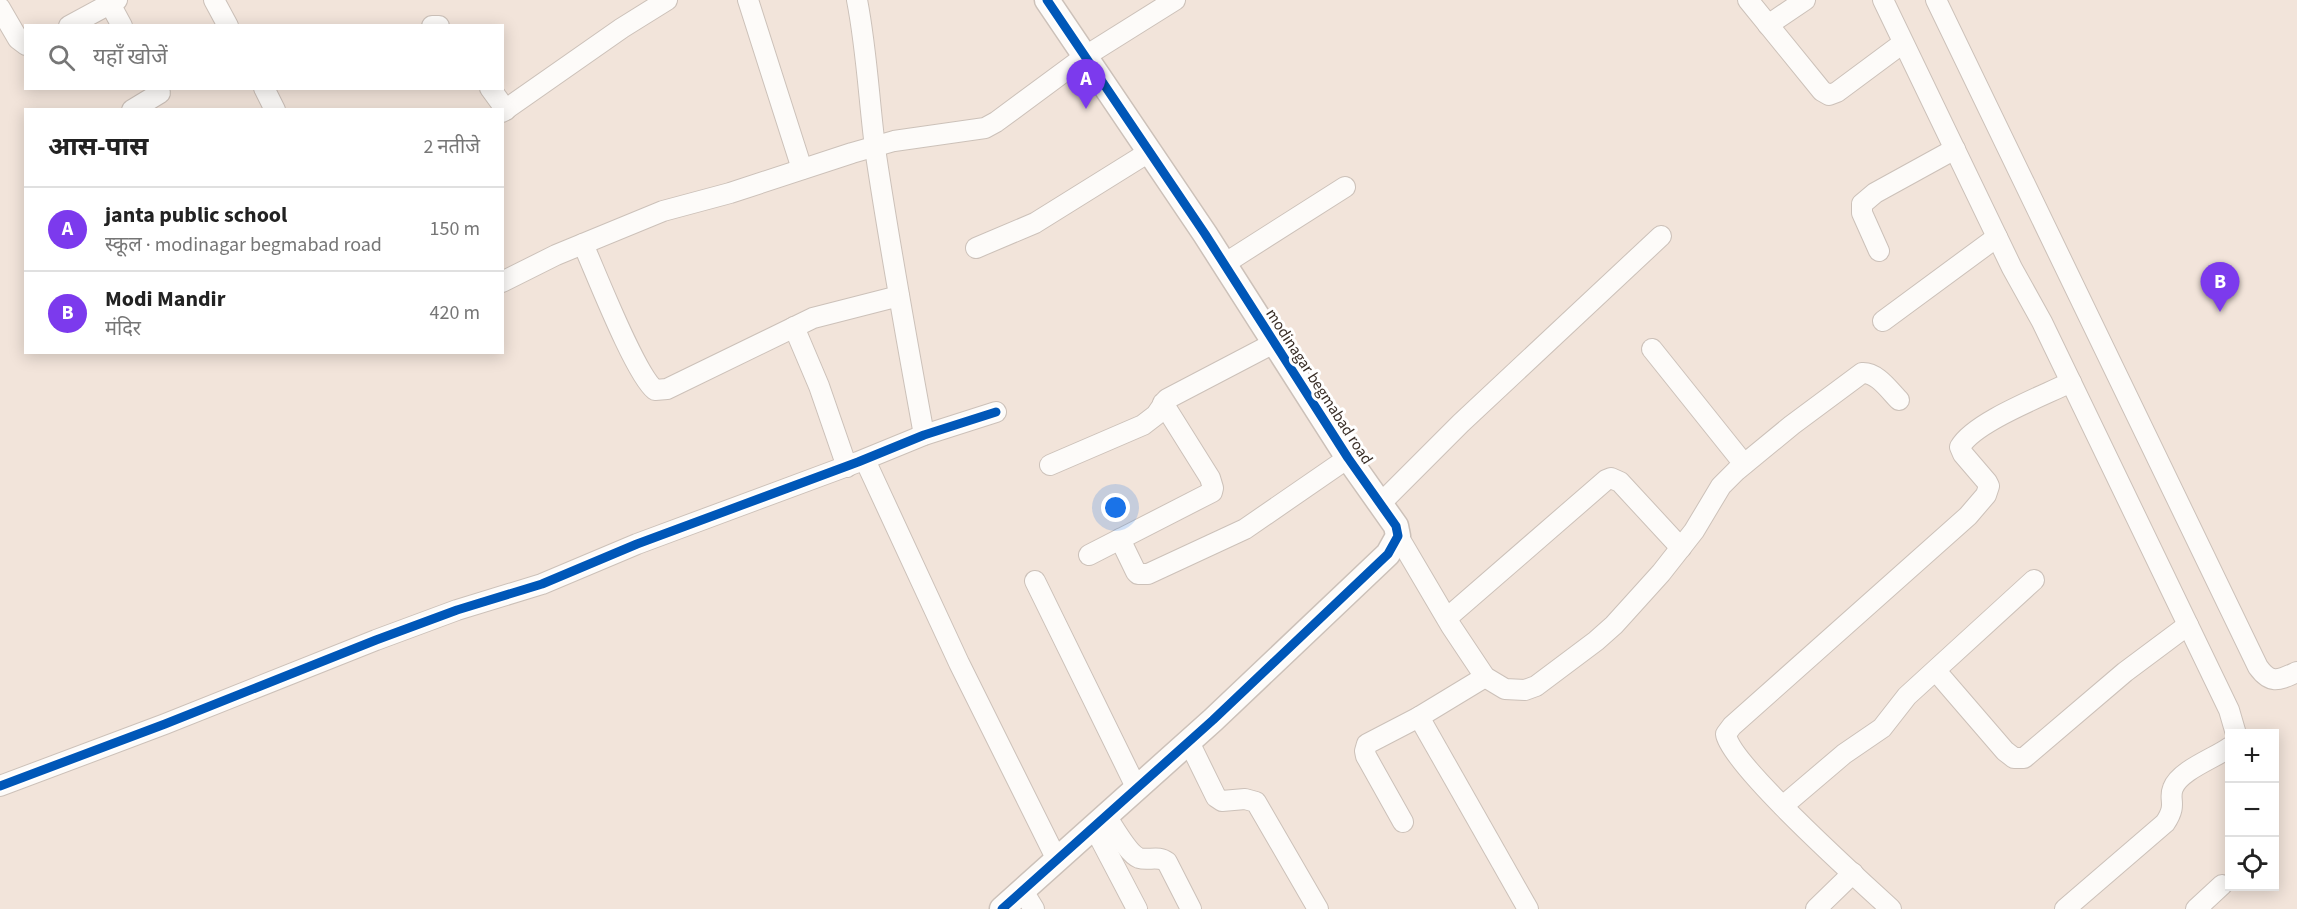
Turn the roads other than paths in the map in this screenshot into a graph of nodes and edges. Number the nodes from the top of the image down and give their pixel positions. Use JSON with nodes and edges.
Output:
{"nodes":[{"id":1,"x":214,"y":0,"type":"edge"},
{"id":2,"x":667,"y":0,"type":"edge"},
{"id":3,"x":748,"y":0,"type":"edge"},
{"id":4,"x":857,"y":0,"type":"edge"},
{"id":5,"x":1047,"y":0,"type":"edge"},
{"id":6,"x":1174,"y":0,"type":"edge"},
{"id":7,"x":1748,"y":0,"type":"edge"},
{"id":8,"x":1805,"y":0,"type":"edge"},
{"id":9,"x":1883,"y":0,"type":"edge"},
{"id":10,"x":1936,"y":0,"type":"edge"},
{"id":11,"x":112,"y":1,"type":"edge"},
{"id":12,"x":0,"y":8,"type":"edge"},
{"id":13,"x":72,"y":24,"type":"edge"},
{"id":14,"x":121,"y":24,"type":"edge"},
{"id":15,"x":227,"y":24,"type":"edge"},
{"id":16,"x":1768,"y":25,"type":"junction"},
{"id":17,"x":1903,"y":43,"type":"junction"},
{"id":18,"x":24,"y":44,"type":"edge"},
{"id":19,"x":1084,"y":57,"type":"junction"},
{"id":20,"x":265,"y":90,"type":"edge"},
{"id":21,"x":491,"y":90,"type":"edge"},
{"id":22,"x":162,"y":97,"type":"edge"},
{"id":23,"x":137,"y":108,"type":"edge"},
{"id":24,"x":274,"y":108,"type":"edge"},
{"id":25,"x":502,"y":108,"type":"edge"},
{"id":26,"x":504,"y":111,"type":"edge"},
{"id":27,"x":875,"y":146,"type":"junction"},
{"id":28,"x":1955,"y":149,"type":"junction"},
{"id":29,"x":1149,"y":152,"type":"junction"},
{"id":30,"x":802,"y":169,"type":"junction"},
{"id":31,"x":1345,"y":187,"type":"dead end"},
{"id":32,"x":1661,"y":236,"type":"dead end"},
{"id":33,"x":1997,"y":237,"type":"junction"},
{"id":34,"x":583,"y":244,"type":"junction"},
{"id":35,"x":976,"y":248,"type":"dead end"},
{"id":36,"x":1880,"y":251,"type":"dead end"},
{"id":37,"x":1224,"y":264,"type":"junction"},
{"id":38,"x":504,"y":281,"type":"edge"},
{"id":39,"x":899,"y":296,"type":"junction"},
{"id":40,"x":1883,"y":321,"type":"dead end"},
{"id":41,"x":794,"y":327,"type":"junction"},
{"id":42,"x":1274,"y":343,"type":"junction"},
{"id":43,"x":1652,"y":349,"type":"dead end"},
{"id":44,"x":2071,"y":382,"type":"junction"},
{"id":45,"x":1899,"y":400,"type":"dead end"},
{"id":46,"x":1163,"y":403,"type":"junction"},
{"id":47,"x":996,"y":412,"type":"dead end"},
{"id":48,"x":924,"y":435,"type":"junction"},
{"id":49,"x":1348,"y":458,"type":"junction"},
{"id":50,"x":856,"y":463,"type":"junction"},
{"id":51,"x":1744,"y":464,"type":"junction"},
{"id":52,"x":1050,"y":465,"type":"dead end"},
{"id":53,"x":1381,"y":503,"type":"junction"},
{"id":54,"x":1398,"y":536,"type":"junction"},
{"id":55,"x":1120,"y":539,"type":"junction"},
{"id":56,"x":1681,"y":548,"type":"junction"},
{"id":57,"x":1089,"y":555,"type":"dead end"},
{"id":58,"x":2034,"y":580,"type":"dead end"},
{"id":59,"x":1035,"y":581,"type":"dead end"},
{"id":60,"x":1447,"y":618,"type":"junction"},
{"id":61,"x":2188,"y":625,"type":"junction"},
{"id":62,"x":1936,"y":670,"type":"junction"},
{"id":63,"x":2297,"y":672,"type":"edge"},
{"id":64,"x":1485,"y":677,"type":"junction"},
{"id":65,"x":1419,"y":717,"type":"junction"},
{"id":66,"x":2235,"y":729,"type":"edge"},
{"id":67,"x":1181,"y":747,"type":"junction"},
{"id":68,"x":2225,"y":750,"type":"edge"},
{"id":69,"x":0,"y":786,"type":"edge"},
{"id":70,"x":1137,"y":789,"type":"junction"},
{"id":71,"x":1783,"y":806,"type":"junction"},
{"id":72,"x":1100,"y":822,"type":"junction"},
{"id":73,"x":1403,"y":822,"type":"dead end"},
{"id":74,"x":1057,"y":860,"type":"junction"},
{"id":75,"x":1853,"y":873,"type":"junction"},
{"id":76,"x":2222,"y":885,"type":"dead end"},
{"id":77,"x":1028,"y":900,"type":"edge"},
{"id":78,"x":1002,"y":909,"type":"edge"},
{"id":79,"x":1137,"y":909,"type":"edge"},
{"id":80,"x":1191,"y":909,"type":"edge"},
{"id":81,"x":1318,"y":909,"type":"edge"},
{"id":82,"x":1528,"y":909,"type":"edge"},
{"id":83,"x":1816,"y":909,"type":"edge"},
{"id":84,"x":1891,"y":909,"type":"edge"},
{"id":85,"x":2065,"y":909,"type":"edge"},
{"id":86,"x":2196,"y":909,"type":"edge"}],
"edges":[{"from":1,"to":15,"type":"street"},
{"from":2,"to":26,"type":"street"},
{"from":3,"to":30,"type":"street"},
{"from":4,"to":27,"type":"street"},
{"from":5,"to":19,"type":"street","name":"modinagar begmabad road"},
{"from":6,"to":19,"type":"street"},
{"from":7,"to":16,"type":"street"},
{"from":8,"to":16,"type":"street"},
{"from":9,"to":17,"type":"street"},
{"from":10,"to":63,"type":"street"},
{"from":11,"to":13,"type":"street"},
{"from":11,"to":14,"type":"street"},
{"from":12,"to":18,"type":"street"},
{"from":16,"to":17,"type":"street"},
{"from":17,"to":28,"type":"street"},
{"from":19,"to":27,"type":"street"},
{"from":19,"to":29,"type":"street","name":"modinagar begmabad road"},
{"from":20,"to":24,"type":"street"},
{"from":21,"to":25,"type":"street"},
{"from":22,"to":23,"type":"street"},
{"from":27,"to":30,"type":"street"},
{"from":27,"to":39,"type":"street"},
{"from":28,"to":33,"type":"street"},
{"from":28,"to":36,"type":"street"},
{"from":29,"to":35,"type":"street"},
{"from":29,"to":37,"type":"street","name":"modinagar begmabad road"},
{"from":30,"to":34,"type":"street"},
{"from":31,"to":37,"type":"street"},
{"from":32,"to":53,"type":"street"},
{"from":33,"to":40,"type":"street"},
{"from":33,"to":44,"type":"street"},
{"from":34,"to":38,"type":"street"},
{"from":34,"to":41,"type":"street"},
{"from":37,"to":42,"type":"street","name":"modinagar begmabad road"},
{"from":39,"to":41,"type":"street"},
{"from":39,"to":48,"type":"street"},
{"from":41,"to":50,"type":"street"},
{"from":42,"to":46,"type":"street"},
{"from":42,"to":49,"type":"street","name":"modinagar begmabad road"},
{"from":43,"to":51,"type":"street"},
{"from":44,"to":61,"type":"street"},
{"from":44,"to":71,"type":"street"},
{"from":45,"to":51,"type":"street"},
{"from":46,"to":52,"type":"street"},
{"from":46,"to":55,"type":"street"},
{"from":47,"to":48,"type":"street"},
{"from":48,"to":50,"type":"street"},
{"from":49,"to":53,"type":"street","name":"modinagar begmabad road"},
{"from":49,"to":55,"type":"street"},
{"from":50,"to":69,"type":"street"},
{"from":50,"to":74,"type":"street"},
{"from":51,"to":56,"type":"street"},
{"from":53,"to":54,"type":"street","name":"modinagar begmabad road"},
{"from":54,"to":60,"type":"street"},
{"from":54,"to":67,"type":"street"},
{"from":55,"to":57,"type":"street"},
{"from":56,"to":60,"type":"street"},
{"from":56,"to":64,"type":"street"},
{"from":58,"to":62,"type":"street"},
{"from":59,"to":70,"type":"street"},
{"from":60,"to":64,"type":"street"},
{"from":61,"to":62,"type":"street"},
{"from":61,"to":66,"type":"street"},
{"from":62,"to":71,"type":"street"},
{"from":64,"to":65,"type":"street"},
{"from":65,"to":73,"type":"street"},
{"from":65,"to":82,"type":"street"},
{"from":67,"to":70,"type":"street"},
{"from":67,"to":81,"type":"street"},
{"from":68,"to":85,"type":"street"},
{"from":70,"to":72,"type":"street"},
{"from":71,"to":75,"type":"street"},
{"from":72,"to":74,"type":"street"},
{"from":72,"to":79,"type":"street"},
{"from":72,"to":80,"type":"street"},
{"from":74,"to":77,"type":"street"},
{"from":75,"to":83,"type":"street"},
{"from":75,"to":84,"type":"street"},
{"from":76,"to":86,"type":"street"},
{"from":77,"to":78,"type":"street"}]}
